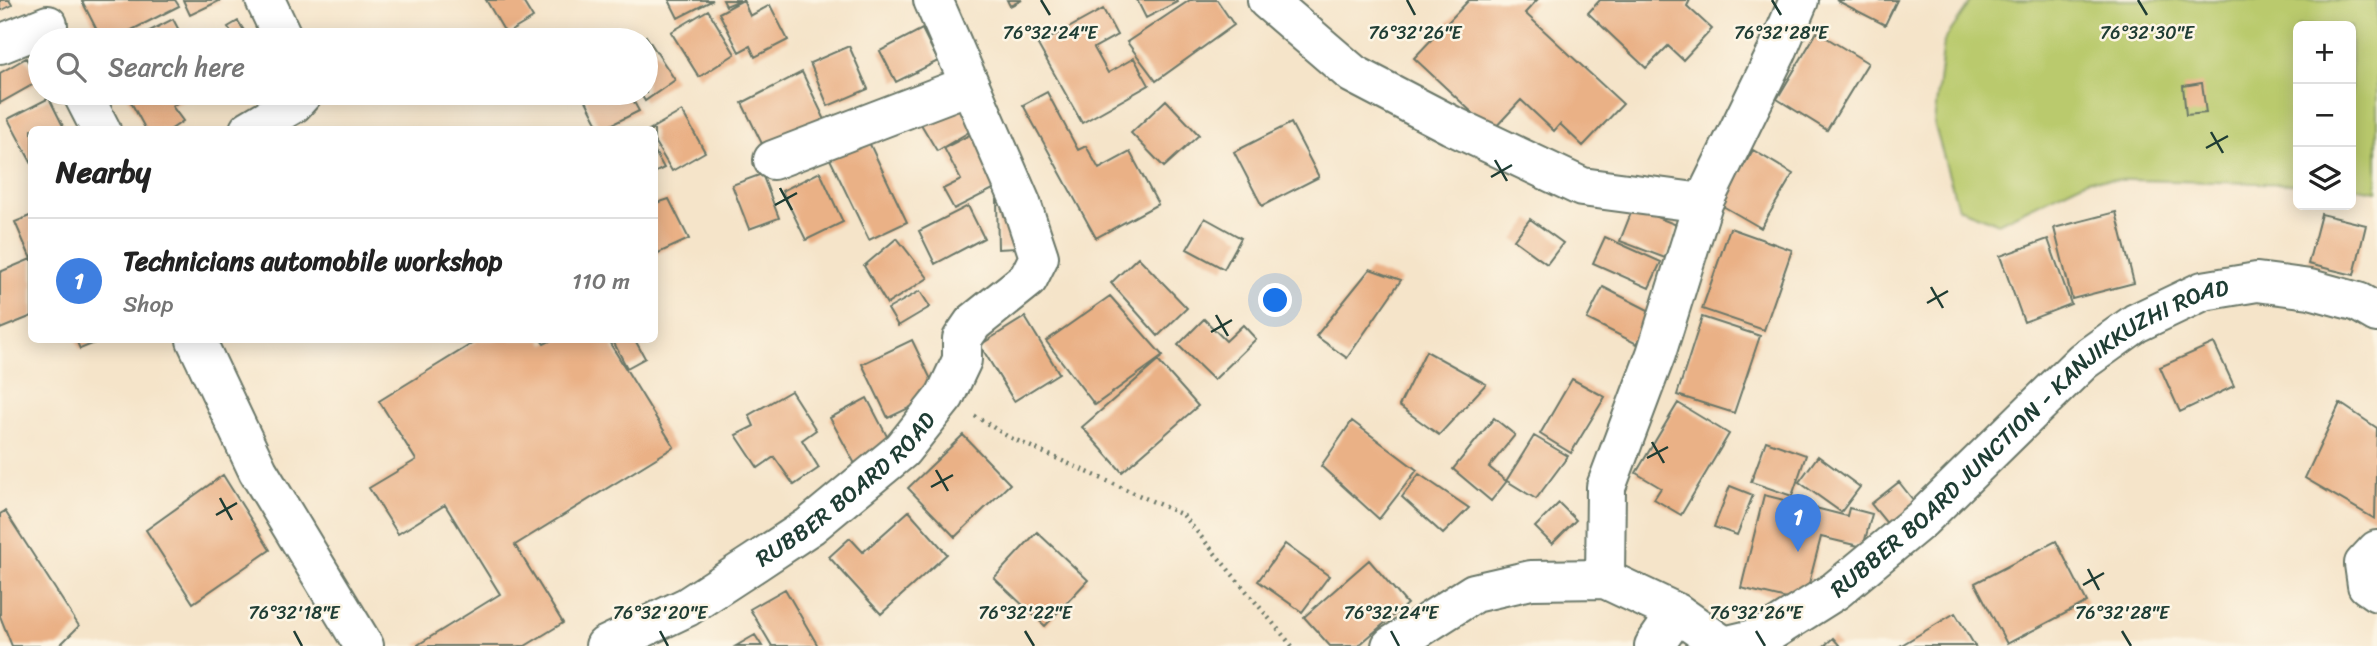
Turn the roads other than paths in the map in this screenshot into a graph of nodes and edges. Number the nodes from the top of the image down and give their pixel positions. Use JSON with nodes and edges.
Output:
{"nodes":[{"id":1,"x":265,"y":0,"type":"edge"},
{"id":2,"x":933,"y":0,"type":"edge"},
{"id":3,"x":1267,"y":0,"type":"edge"},
{"id":4,"x":1799,"y":0,"type":"edge"},
{"id":5,"x":278,"y":28,"type":"edge"},
{"id":6,"x":28,"y":30,"type":"edge"},
{"id":7,"x":0,"y":44,"type":"edge"},
{"id":8,"x":969,"y":85,"type":"junction"},
{"id":9,"x":88,"y":105,"type":"edge"},
{"id":10,"x":290,"y":105,"type":"edge"},
{"id":11,"x":99,"y":126,"type":"edge"},
{"id":12,"x":255,"y":126,"type":"edge"},
{"id":13,"x":773,"y":160,"type":"dead end"},
{"id":14,"x":1703,"y":203,"type":"junction"},
{"id":15,"x":2377,"y":313,"type":"edge"},
{"id":16,"x":197,"y":343,"type":"edge"},
{"id":17,"x":2377,"y":550,"type":"edge"},
{"id":18,"x":1605,"y":579,"type":"junction"},
{"id":19,"x":2377,"y":592,"type":"edge"},
{"id":20,"x":1676,"y":613,"type":"junction"},
{"id":21,"x":1782,"y":634,"type":"edge"},
{"id":22,"x":364,"y":646,"type":"edge"},
{"id":23,"x":604,"y":646,"type":"edge"},
{"id":24,"x":1391,"y":646,"type":"edge"},
{"id":25,"x":1654,"y":646,"type":"edge"}],
"edges":[{"from":1,"to":5,"type":"street"},
{"from":2,"to":8,"type":"street"},
{"from":3,"to":14,"type":"street"},
{"from":4,"to":14,"type":"street"},
{"from":6,"to":7,"type":"street"},
{"from":8,"to":13,"type":"street"},
{"from":8,"to":23,"type":"street","name":"RUBBER BOARD ROAD"},
{"from":9,"to":11,"type":"street"},
{"from":10,"to":12,"type":"street"},
{"from":14,"to":18,"type":"street"},
{"from":15,"to":21,"type":"street","name":"RUBBER BOARD JUNCTION - KANJIKKUZHI ROAD"},
{"from":16,"to":22,"type":"street"},
{"from":17,"to":19,"type":"street"},
{"from":18,"to":20,"type":"street","name":"RUBBER BOARD JUNCTION - KANJIKKUZHI ROAD"},
{"from":18,"to":24,"type":"street","name":"RUBBER BOARD JUNCTION - KANJIKKUZHI ROAD"},
{"from":20,"to":21,"type":"street","name":"RUBBER BOARD JUNCTION - KANJIKKUZHI ROAD"},
{"from":20,"to":25,"type":"street"}]}
